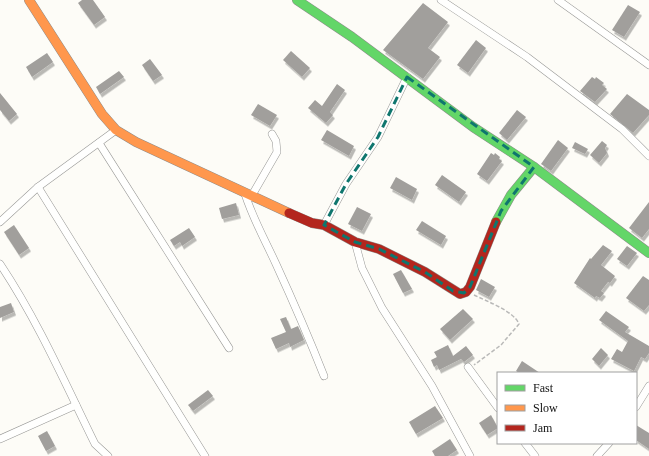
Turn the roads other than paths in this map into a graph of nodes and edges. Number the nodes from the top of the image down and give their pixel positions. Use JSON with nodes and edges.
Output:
{"nodes":[{"id":1,"x":29,"y":0,"type":"edge"},
{"id":2,"x":297,"y":0,"type":"edge"},
{"id":3,"x":441,"y":0,"type":"edge"},
{"id":4,"x":558,"y":0,"type":"edge"},
{"id":5,"x":649,"y":65,"type":"edge"},
{"id":6,"x":407,"y":78,"type":"junction"},
{"id":7,"x":116,"y":130,"type":"junction"},
{"id":8,"x":272,"y":134,"type":"dead end"},
{"id":9,"x":99,"y":143,"type":"junction"},
{"id":10,"x":649,"y":156,"type":"edge"},
{"id":11,"x":534,"y":167,"type":"junction"},
{"id":12,"x":38,"y":187,"type":"junction"},
{"id":13,"x":248,"y":195,"type":"junction"},
{"id":14,"x":0,"y":222,"type":"edge"},
{"id":15,"x":324,"y":225,"type":"junction"},
{"id":16,"x":355,"y":242,"type":"junction"},
{"id":17,"x":649,"y":253,"type":"edge"},
{"id":18,"x":0,"y":264,"type":"edge"},
{"id":19,"x":229,"y":348,"type":"dead end"},
{"id":20,"x":468,"y":367,"type":"road end"},
{"id":21,"x":324,"y":376,"type":"dead end"},
{"id":22,"x":649,"y":386,"type":"edge"},
{"id":23,"x":76,"y":405,"type":"junction"},
{"id":24,"x":637,"y":405,"type":"edge"},
{"id":25,"x":497,"y":407,"type":"edge"},
{"id":26,"x":0,"y":439,"type":"edge"},
{"id":27,"x":526,"y":444,"type":"edge"},
{"id":28,"x":608,"y":444,"type":"edge"},
{"id":29,"x":108,"y":456,"type":"edge"},
{"id":30,"x":205,"y":456,"type":"edge"},
{"id":31,"x":470,"y":456,"type":"edge"},
{"id":32,"x":535,"y":456,"type":"edge"},
{"id":33,"x":597,"y":456,"type":"edge"}],
"edges":[{"from":1,"to":7,"type":"street"},
{"from":2,"to":6,"type":"street"},
{"from":3,"to":10,"type":"street"},
{"from":4,"to":5,"type":"street"},
{"from":6,"to":11,"type":"street"},
{"from":6,"to":15,"type":"street"},
{"from":7,"to":9,"type":"street"},
{"from":7,"to":13,"type":"street"},
{"from":8,"to":13,"type":"street"},
{"from":9,"to":12,"type":"street"},
{"from":9,"to":19,"type":"street"},
{"from":11,"to":16,"type":"street"},
{"from":11,"to":17,"type":"street"},
{"from":12,"to":14,"type":"street"},
{"from":12,"to":30,"type":"street"},
{"from":13,"to":15,"type":"street"},
{"from":13,"to":21,"type":"street"},
{"from":15,"to":16,"type":"street"},
{"from":16,"to":31,"type":"street"},
{"from":18,"to":23,"type":"street"},
{"from":20,"to":25,"type":"street"},
{"from":22,"to":24,"type":"street"},
{"from":23,"to":26,"type":"street"},
{"from":23,"to":29,"type":"street"},
{"from":27,"to":32,"type":"street"},
{"from":28,"to":33,"type":"street"}]}
